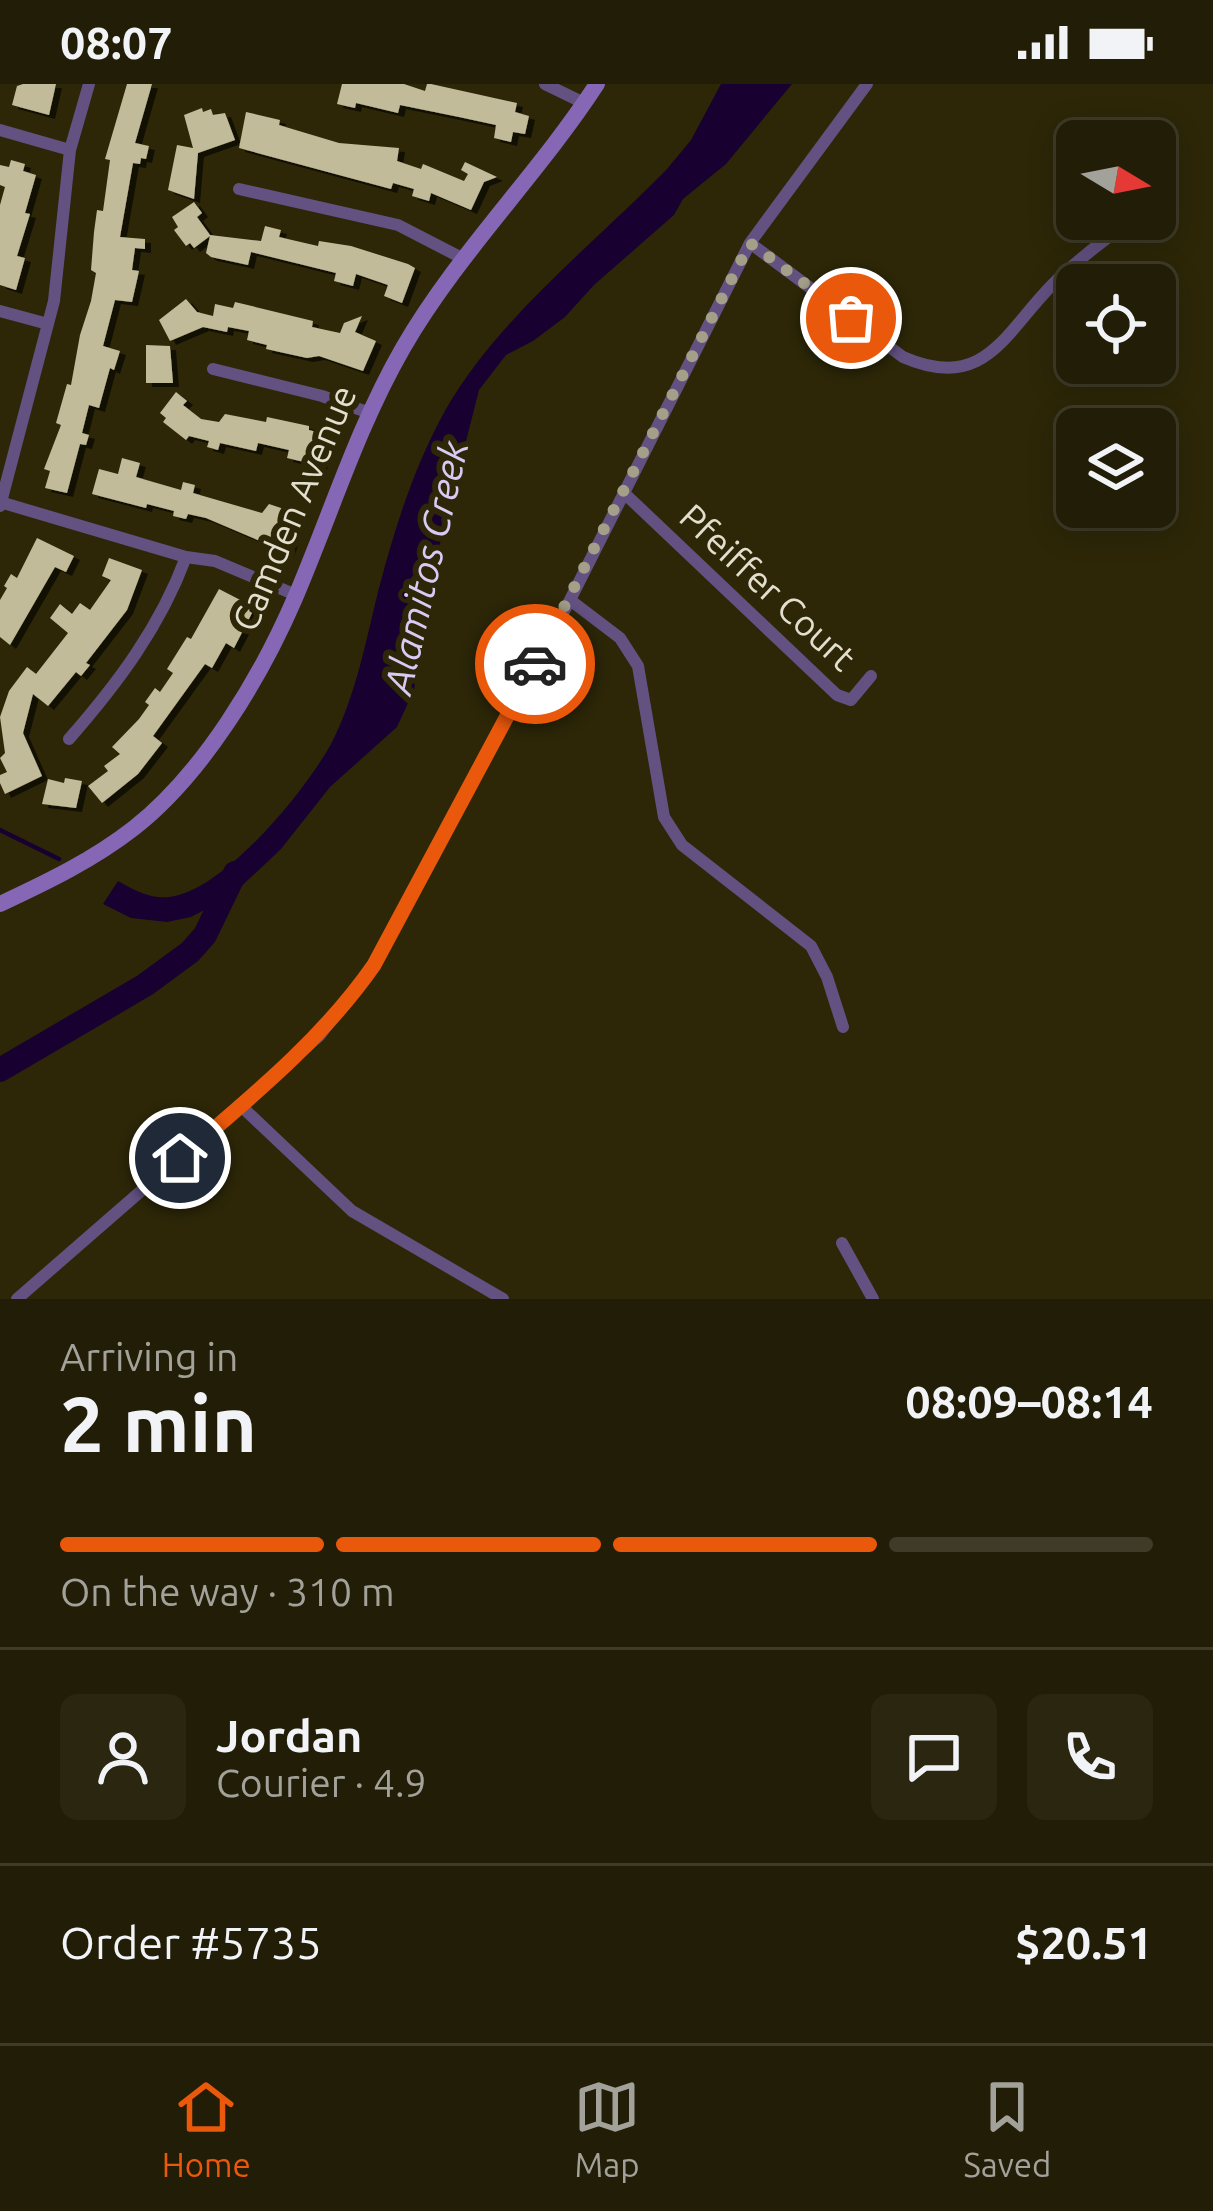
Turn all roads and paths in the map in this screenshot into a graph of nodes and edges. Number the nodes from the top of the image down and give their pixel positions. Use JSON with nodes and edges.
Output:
{"nodes":[{"id":1,"x":89,"y":84,"type":"edge"},
{"id":2,"x":545,"y":84,"type":"edge"},
{"id":3,"x":597,"y":84,"type":"edge"},
{"id":4,"x":867,"y":84,"type":"edge"},
{"id":5,"x":584,"y":103,"type":"junction"},
{"id":6,"x":0,"y":130,"type":"edge"},
{"id":7,"x":70,"y":150,"type":"junction"},
{"id":8,"x":239,"y":189,"type":"dead end"},
{"id":9,"x":1107,"y":240,"type":"edge"},
{"id":10,"x":750,"y":243,"type":"junction"},
{"id":11,"x":462,"y":258,"type":"junction"},
{"id":12,"x":0,"y":310,"type":"edge"},
{"id":13,"x":48,"y":324,"type":"junction"},
{"id":14,"x":213,"y":369,"type":"dead end"},
{"id":15,"x":368,"y":412,"type":"junction"},
{"id":16,"x":623,"y":492,"type":"junction"},
{"id":17,"x":0,"y":503,"type":"edge"},
{"id":18,"x":186,"y":557,"type":"junction"},
{"id":19,"x":296,"y":595,"type":"junction"},
{"id":20,"x":570,"y":599,"type":"junction"},
{"id":21,"x":871,"y":676,"type":"dead end"},
{"id":22,"x":70,"y":739,"type":"dead end"},
{"id":23,"x":0,"y":904,"type":"edge"},
{"id":24,"x":843,"y":1027,"type":"dead end"},
{"id":25,"x":241,"y":1106,"type":"junction"},
{"id":26,"x":842,"y":1243,"type":"dead end"},
{"id":27,"x":870,"y":1298,"type":"edge"},
{"id":28,"x":17,"y":1299,"type":"edge"},
{"id":29,"x":503,"y":1299,"type":"edge"}],
"edges":[{"from":1,"to":7,"type":"street"},
{"from":2,"to":5,"type":"street"},
{"from":3,"to":5,"type":"street","name":"Camden Avenue"},
{"from":4,"to":10,"type":"street"},
{"from":5,"to":11,"type":"street","name":"Camden Avenue"},
{"from":6,"to":7,"type":"street"},
{"from":7,"to":13,"type":"street"},
{"from":8,"to":11,"type":"street"},
{"from":9,"to":10,"type":"street"},
{"from":10,"to":16,"type":"street"},
{"from":11,"to":15,"type":"street","name":"Camden Avenue"},
{"from":12,"to":13,"type":"street"},
{"from":13,"to":17,"type":"street"},
{"from":14,"to":15,"type":"street"},
{"from":15,"to":19,"type":"street","name":"Camden Avenue"},
{"from":16,"to":20,"type":"street"},
{"from":16,"to":21,"type":"street","name":"Pfeiffer Court"},
{"from":17,"to":18,"type":"street"},
{"from":18,"to":19,"type":"street"},
{"from":18,"to":22,"type":"street"},
{"from":19,"to":23,"type":"street","name":"Camden Avenue"},
{"from":20,"to":24,"type":"street"},
{"from":20,"to":25,"type":"street"},
{"from":25,"to":28,"type":"street"},
{"from":25,"to":29,"type":"street"},
{"from":26,"to":27,"type":"street"}]}
